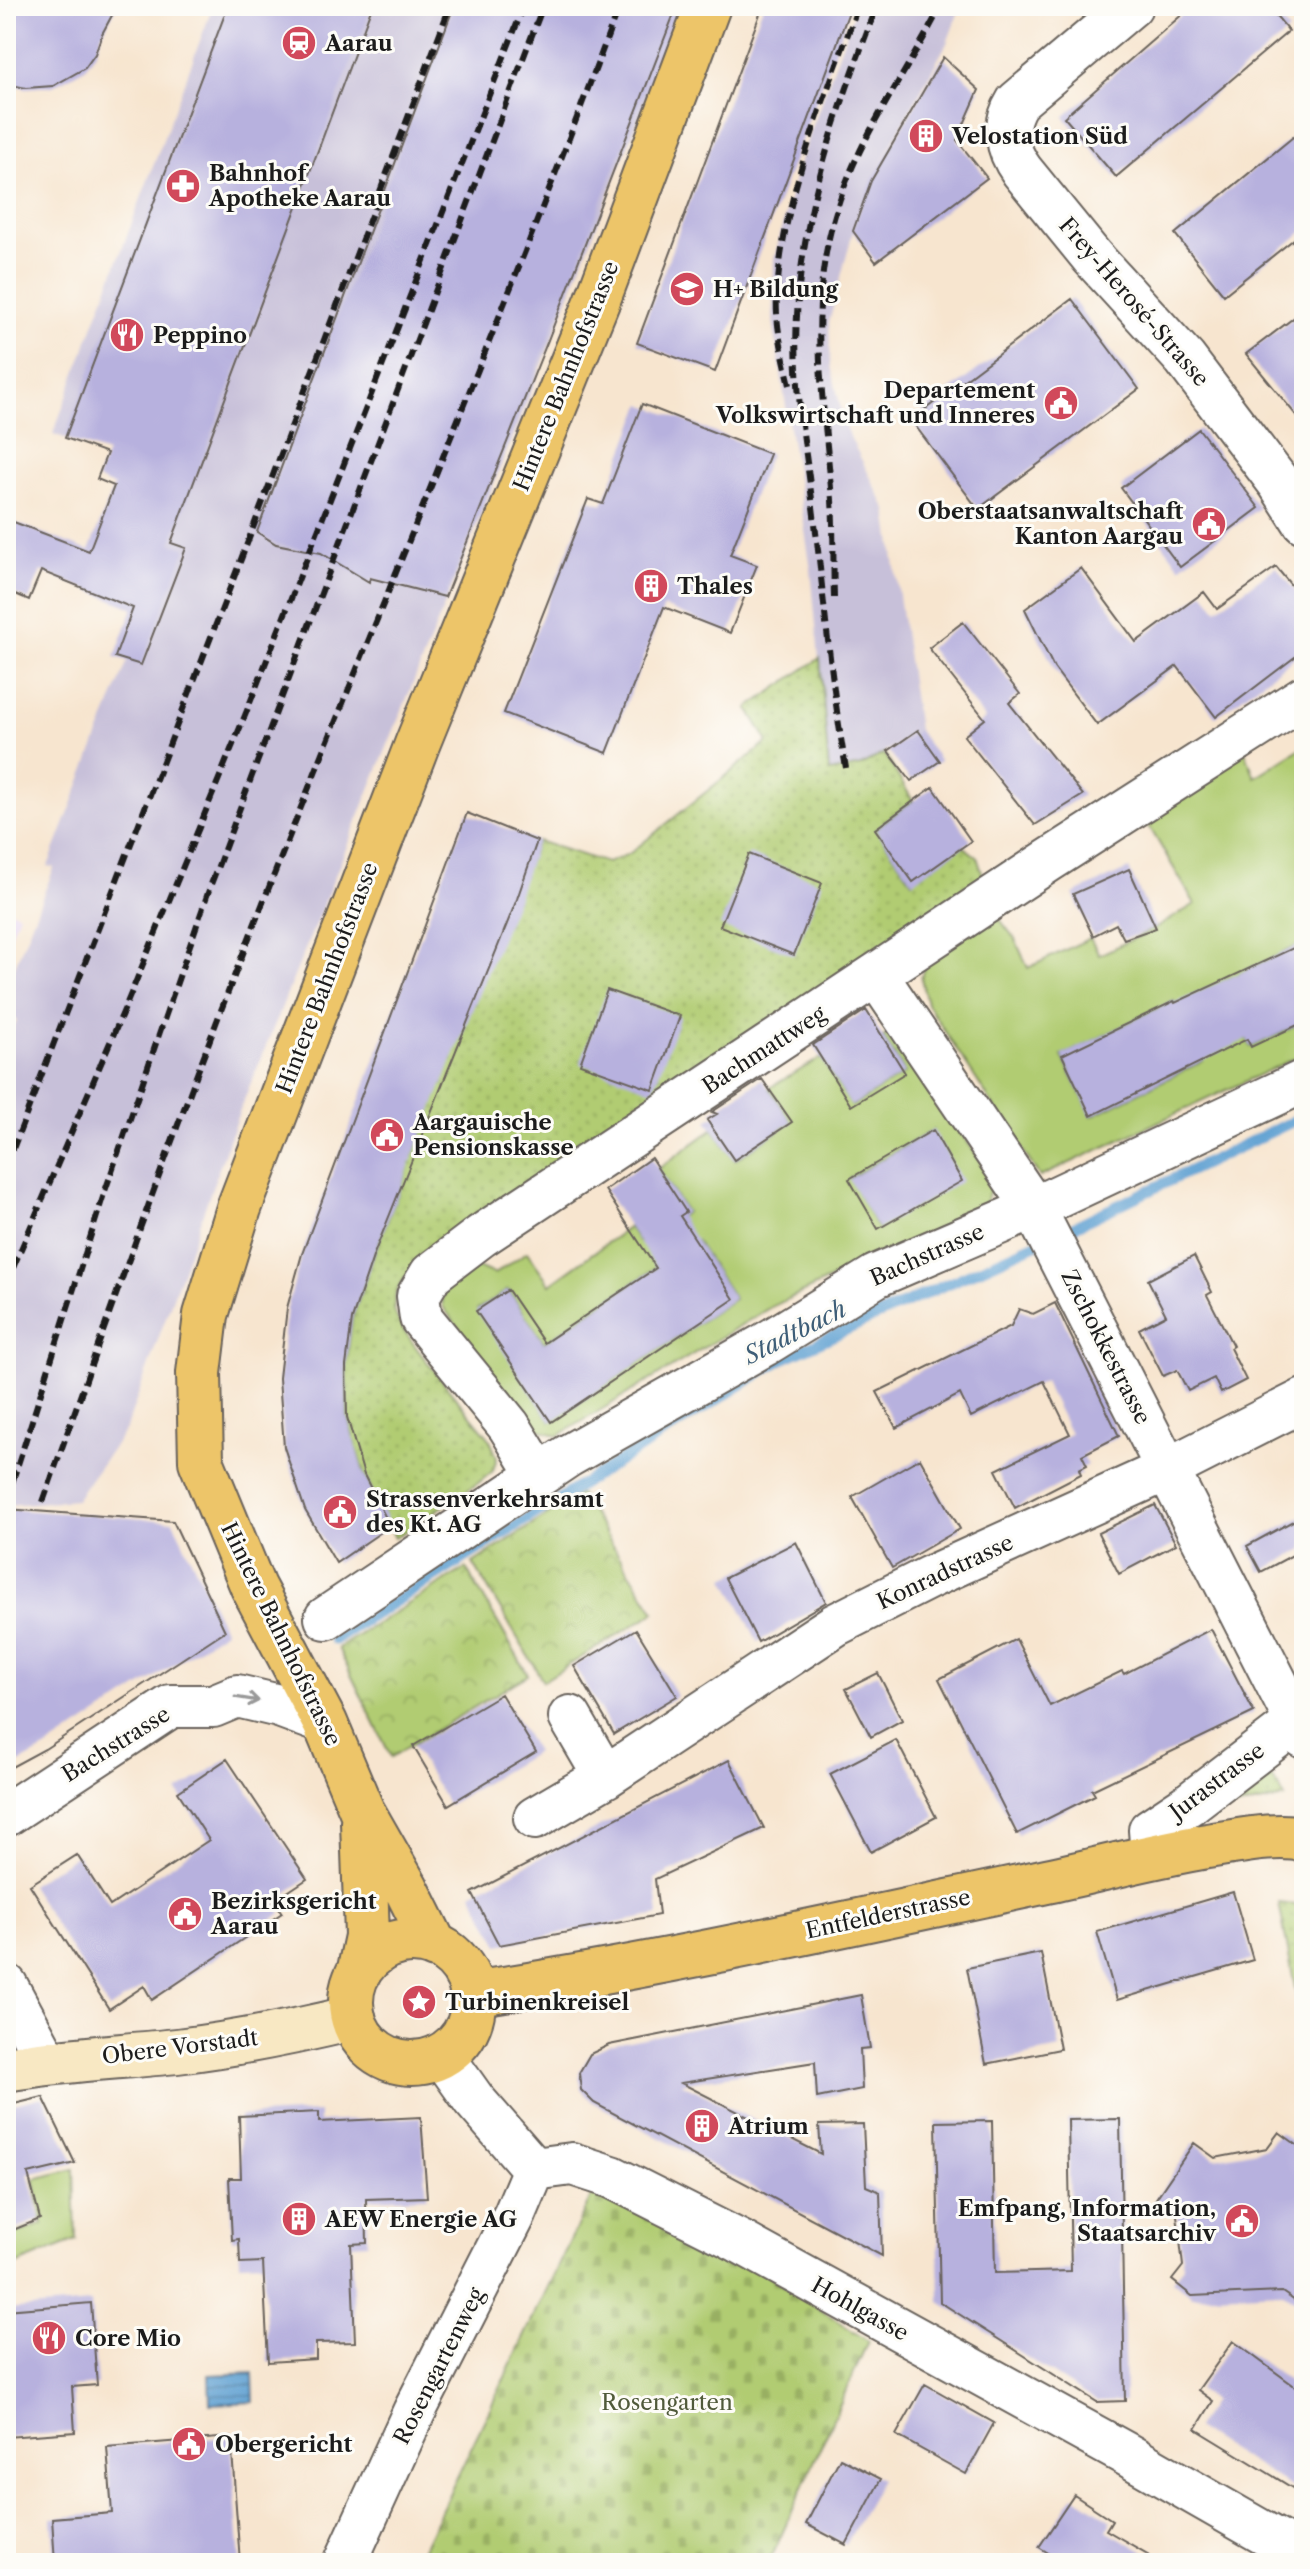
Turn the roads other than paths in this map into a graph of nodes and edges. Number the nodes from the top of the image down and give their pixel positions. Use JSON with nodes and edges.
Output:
{"nodes":[{"id":1,"x":708,"y":6,"type":"edge"},
{"id":2,"x":1131,"y":6,"type":"edge"},
{"id":3,"x":1291,"y":473,"type":"edge"},
{"id":4,"x":1304,"y":522,"type":"edge"},
{"id":5,"x":1304,"y":697,"type":"edge"},
{"id":6,"x":877,"y":976,"type":"junction"},
{"id":7,"x":1304,"y":1081,"type":"edge"},
{"id":8,"x":1045,"y":1230,"type":"junction"},
{"id":9,"x":1304,"y":1400,"type":"edge"},
{"id":10,"x":1168,"y":1469,"type":"junction"},
{"id":11,"x":539,"y":1475,"type":"junction"},
{"id":12,"x":326,"y":1618,"type":"dead end"},
{"id":13,"x":570,"y":1717,"type":"dead end"},
{"id":14,"x":325,"y":1723,"type":"junction"},
{"id":15,"x":1301,"y":1725,"type":"edge"},
{"id":16,"x":605,"y":1777,"type":"junction"},
{"id":17,"x":362,"y":1811,"type":"junction"},
{"id":18,"x":6,"y":1815,"type":"edge"},
{"id":19,"x":535,"y":1818,"type":"dead end"},
{"id":20,"x":1304,"y":1839,"type":"edge"},
{"id":21,"x":1152,"y":1855,"type":"junction"},
{"id":22,"x":435,"y":1946,"type":"junction"},
{"id":23,"x":360,"y":1969,"type":"junction"},
{"id":24,"x":6,"y":1985,"type":"edge"},
{"id":25,"x":472,"y":1994,"type":"junction"},
{"id":26,"x":353,"y":2018,"type":"junction"},
{"id":27,"x":442,"y":2055,"type":"junction"},
{"id":28,"x":48,"y":2063,"type":"junction"},
{"id":29,"x":6,"y":2069,"type":"edge"},
{"id":30,"x":534,"y":2169,"type":"junction"},
{"id":31,"x":1304,"y":2556,"type":"edge"},
{"id":32,"x":345,"y":2563,"type":"edge"}],
"edges":[{"from":1,"to":14,"type":"main road","name":"Hintere Bahnhofstrasse"},
{"from":2,"to":3,"type":"street","name":"Frey-Herosé-Strasse"},
{"from":3,"to":4,"type":"street","name":"Frey-Herosé-Strasse"},
{"from":5,"to":6,"type":"street","name":"Bachmattweg"},
{"from":6,"to":8,"type":"street","name":"Zschokkestrasse"},
{"from":6,"to":11,"type":"street","name":"Bachmattweg"},
{"from":7,"to":8,"type":"street","name":"Bachstrasse"},
{"from":8,"to":10,"type":"street","name":"Zschokkestrasse"},
{"from":8,"to":11,"type":"street","name":"Bachstrasse"},
{"from":9,"to":10,"type":"street","name":"Konradstrasse"},
{"from":10,"to":15,"type":"street","name":"Zschokkestrasse"},
{"from":10,"to":16,"type":"street","name":"Konradstrasse"},
{"from":11,"to":12,"type":"street","name":"Bachstrasse"},
{"from":13,"to":16,"type":"street"},
{"from":14,"to":17,"type":"main road","name":"Hintere Bahnhofstrasse"},
{"from":18,"to":14,"type":"street","name":"Bachstrasse","one_way":true},
{"from":15,"to":21,"type":"street","name":"Jurastrasse"},
{"from":16,"to":19,"type":"street","name":"Konradstrasse"},
{"from":17,"to":22,"type":"main road","name":"Hintere Bahnhofstrasse"},
{"from":17,"to":23,"type":"main road"},
{"from":20,"to":21,"type":"main road","name":"Entfelderstrasse"},
{"from":21,"to":25,"type":"main road","name":"Entfelderstrasse"},
{"from":22,"to":23,"type":"main road"},
{"from":22,"to":25,"type":"main road"},
{"from":23,"to":26,"type":"main road"},
{"from":24,"to":28,"type":"street"},
{"from":25,"to":27,"type":"main road"},
{"from":26,"to":27,"type":"main road"},
{"from":26,"to":28,"type":"main road","name":"Obere Vorstadt"},
{"from":27,"to":30,"type":"street"},
{"from":28,"to":29,"type":"main road","name":"Obere Vorstadt"},
{"from":30,"to":31,"type":"street","name":"Hohlgasse"},
{"from":30,"to":32,"type":"street","name":"Rosengartenweg"}]}
